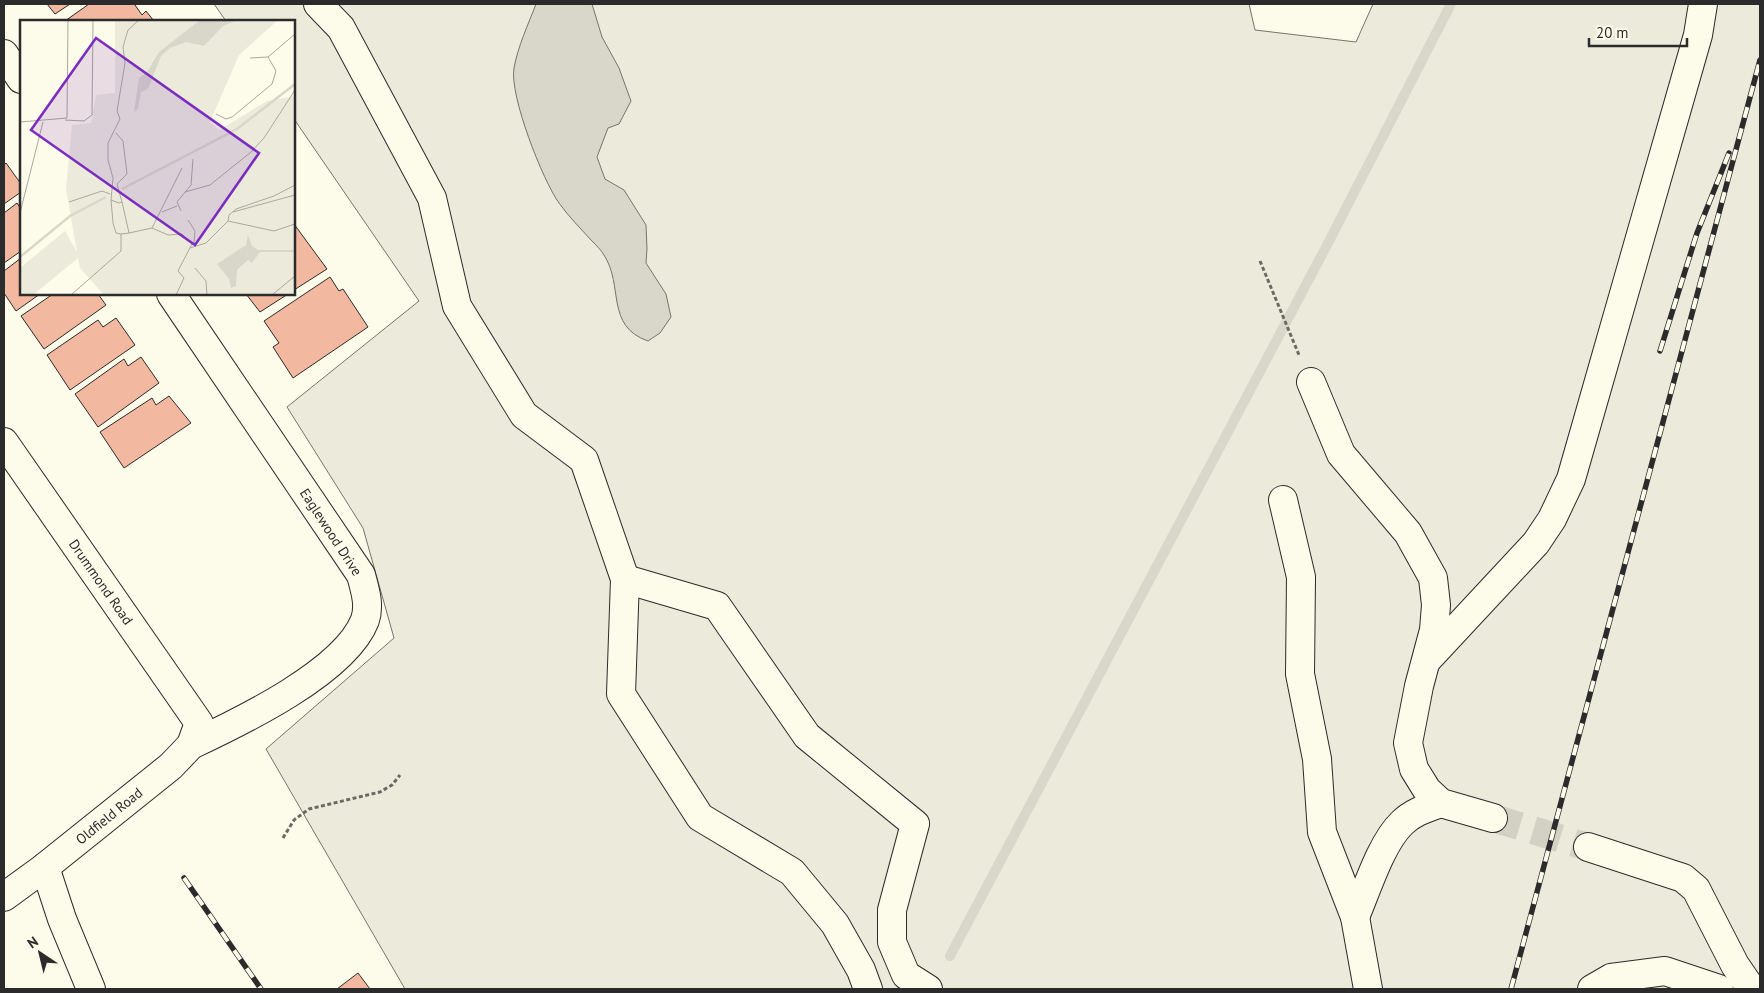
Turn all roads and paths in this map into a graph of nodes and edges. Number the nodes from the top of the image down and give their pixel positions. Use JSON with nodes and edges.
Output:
{"nodes":[{"id":1,"x":318,"y":4,"type":"edge"},
{"id":2,"x":1703,"y":4,"type":"edge"},
{"id":3,"x":4,"y":54,"type":"edge"},
{"id":4,"x":20,"y":78,"type":"edge"},
{"id":5,"x":1260,"y":261,"type":"dead end"},
{"id":6,"x":172,"y":295,"type":"edge"},
{"id":7,"x":1311,"y":382,"type":"joint"},
{"id":8,"x":4,"y":442,"type":"edge"},
{"id":9,"x":1283,"y":500,"type":"dead end"},
{"id":10,"x":625,"y":579,"type":"junction"},
{"id":11,"x":1427,"y":660,"type":"junction"},
{"id":12,"x":195,"y":734,"type":"junction"},
{"id":13,"x":400,"y":775,"type":"dead end"},
{"id":14,"x":1441,"y":803,"type":"junction"},
{"id":15,"x":1492,"y":818,"type":"tunnel mouth"},
{"id":16,"x":283,"y":838,"type":"dead end"},
{"id":17,"x":1588,"y":847,"type":"tunnel mouth"},
{"id":18,"x":45,"y":867,"type":"junction"},
{"id":19,"x":4,"y":897,"type":"edge"},
{"id":20,"x":1355,"y":917,"type":"junction"},
{"id":21,"x":1748,"y":984,"type":"dead end"},
{"id":22,"x":91,"y":989,"type":"edge"},
{"id":23,"x":868,"y":989,"type":"edge"},
{"id":24,"x":928,"y":989,"type":"edge"},
{"id":25,"x":1368,"y":989,"type":"edge"},
{"id":26,"x":1592,"y":989,"type":"edge"},
{"id":27,"x":1719,"y":989,"type":"edge"}],
"edges":[{"from":1,"to":10,"type":"street"},
{"from":2,"to":11,"type":"street"},
{"from":3,"to":4,"type":"street"},
{"from":5,"to":7,"type":"path"},
{"from":6,"to":12,"type":"street","name":"Eaglewood Drive"},
{"from":7,"to":11,"type":"street"},
{"from":8,"to":12,"type":"street","name":"Drummond Road"},
{"from":9,"to":20,"type":"street"},
{"from":10,"to":23,"type":"street"},
{"from":10,"to":24,"type":"street"},
{"from":11,"to":14,"type":"street"},
{"from":12,"to":18,"type":"street","name":"Oldfield Road"},
{"from":13,"to":16,"type":"path"},
{"from":14,"to":15,"type":"street"},
{"from":14,"to":20,"type":"street"},
{"from":17,"to":21,"type":"street"},
{"from":18,"to":19,"type":"street","name":"Oldfield Road"},
{"from":18,"to":22,"type":"street"},
{"from":20,"to":25,"type":"street"},
{"from":26,"to":27,"type":"street"}]}
